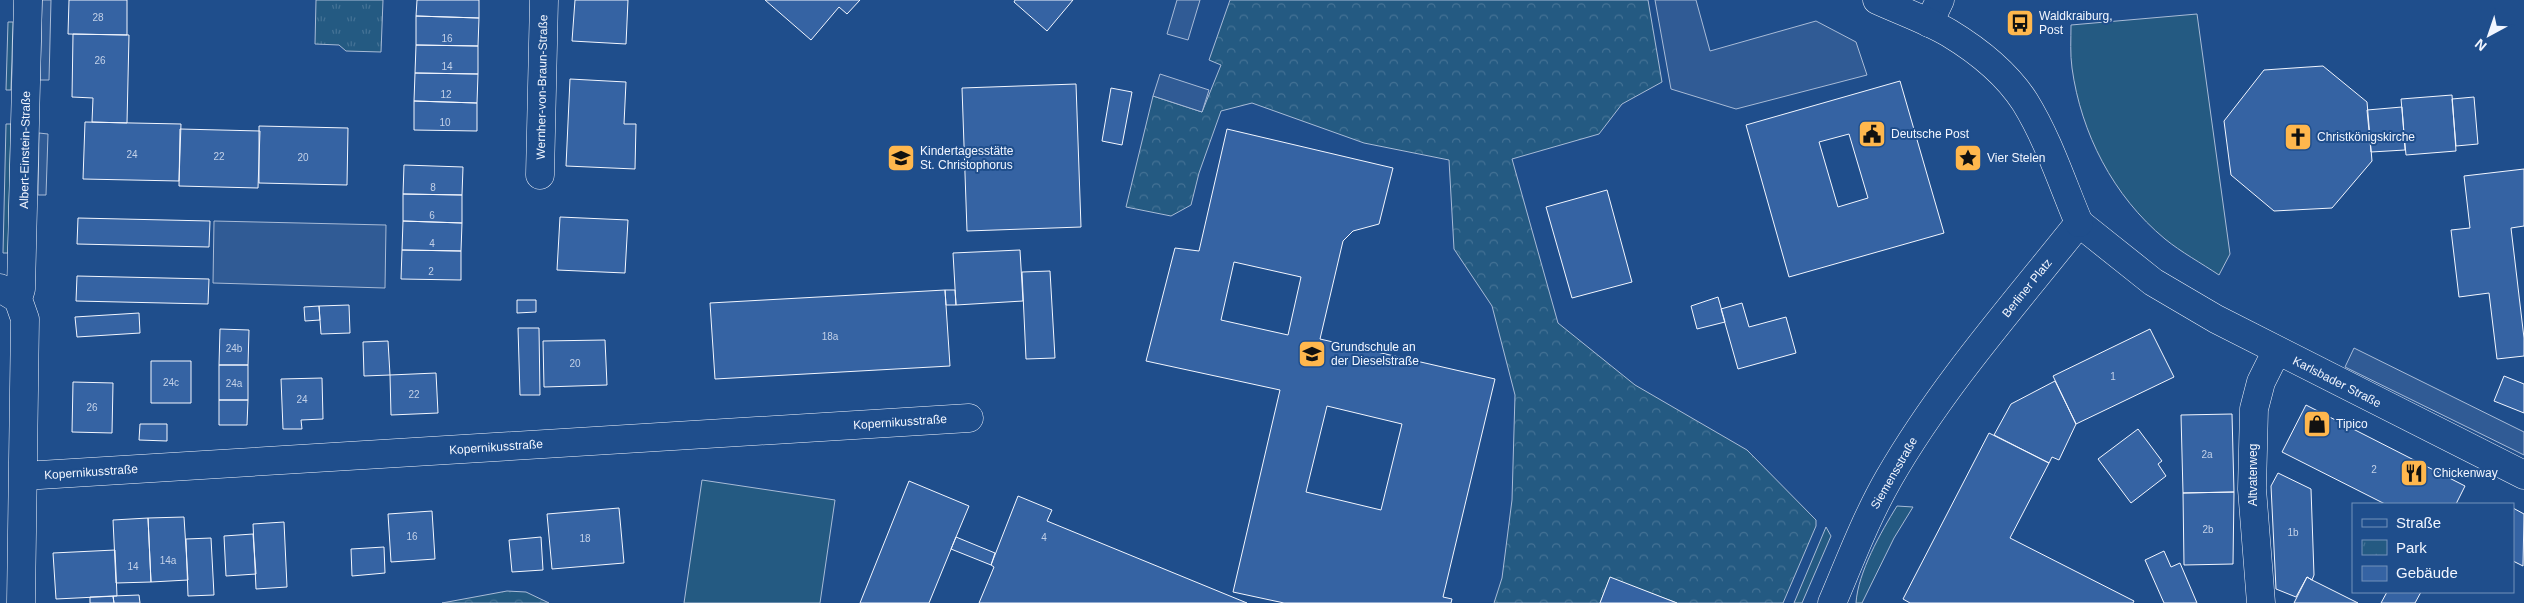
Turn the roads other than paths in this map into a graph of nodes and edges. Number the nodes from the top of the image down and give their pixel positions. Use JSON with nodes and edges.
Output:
{"nodes":[{"id":1,"x":28,"y":0,"type":"edge"},
{"id":2,"x":544,"y":0,"type":"edge"},
{"id":3,"x":1877,"y":0,"type":"edge"},
{"id":4,"x":1934,"y":12,"type":"edge"},
{"id":5,"x":540,"y":175,"type":"dead end"},
{"id":6,"x":2079,"y":223,"type":"junction"},
{"id":7,"x":9,"y":293,"type":"edge"},
{"id":8,"x":2276,"y":352,"type":"junction"},
{"id":9,"x":1974,"y":354,"type":"joint"},
{"id":10,"x":968,"y":418,"type":"dead end"},
{"id":11,"x":2524,"y":475,"type":"edge"},
{"id":12,"x":23,"y":476,"type":"junction"},
{"id":13,"x":20,"y":603,"type":"edge"},
{"id":14,"x":1832,"y":603,"type":"edge"},
{"id":15,"x":2261,"y":603,"type":"edge"}],
"edges":[{"from":1,"to":7,"type":"street","name":"Albert-Einstein-Straße"},
{"from":2,"to":5,"type":"street","name":"Wernher-von-Braun-Straße"},
{"from":3,"to":4,"type":"street"},
{"from":4,"to":6,"type":"street"},
{"from":6,"to":8,"type":"street","name":"Karlsbader Straße"},
{"from":6,"to":9,"type":"street","name":"Berliner Platz"},
{"from":7,"to":12,"type":"street"},
{"from":8,"to":11,"type":"street","name":"Karlsbader Straße"},
{"from":8,"to":15,"type":"street","name":"Altvaterweg"},
{"from":9,"to":14,"type":"street","name":"Siemensstraße"},
{"from":10,"to":12,"type":"street","name":"Kopernikusstraße"},
{"from":12,"to":13,"type":"street"}]}
